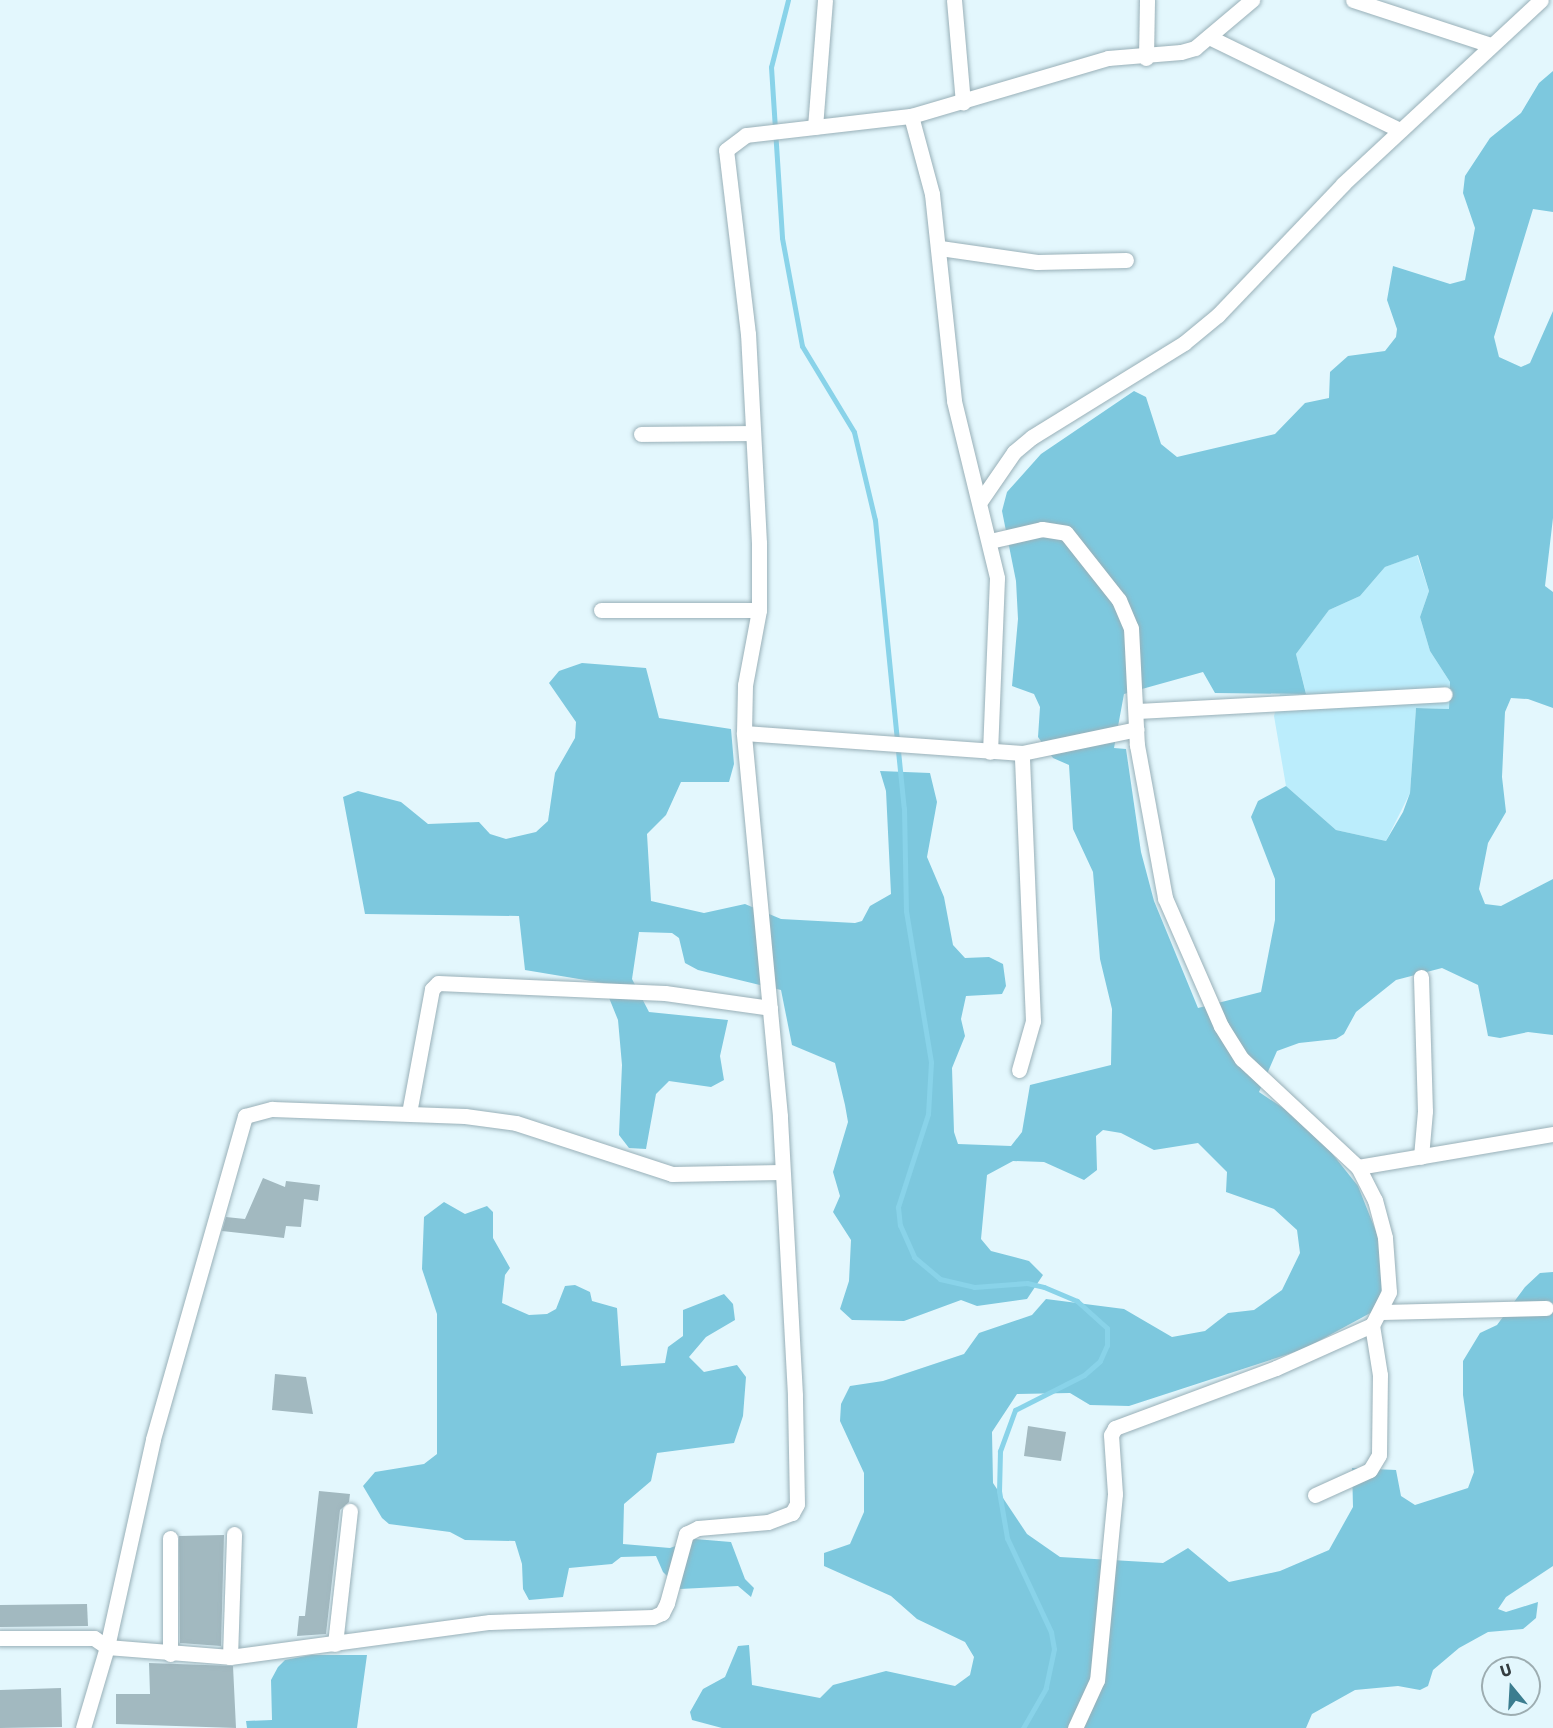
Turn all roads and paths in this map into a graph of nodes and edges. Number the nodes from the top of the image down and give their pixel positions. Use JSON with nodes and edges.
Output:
{"nodes":[{"id":1,"x":825,"y":0,"type":"edge"},
{"id":2,"x":954,"y":0,"type":"edge"},
{"id":3,"x":1147,"y":0,"type":"edge"},
{"id":4,"x":1252,"y":0,"type":"edge"},
{"id":5,"x":1353,"y":0,"type":"edge"},
{"id":6,"x":1541,"y":0,"type":"edge"},
{"id":7,"x":1209,"y":37,"type":"junction"},
{"id":8,"x":1491,"y":45,"type":"junction"},
{"id":9,"x":1146,"y":58,"type":"junction"},
{"id":10,"x":963,"y":103,"type":"junction"},
{"id":11,"x":912,"y":116,"type":"junction"},
{"id":12,"x":815,"y":127,"type":"junction"},
{"id":13,"x":1400,"y":130,"type":"junction"},
{"id":14,"x":940,"y":248,"type":"junction"},
{"id":15,"x":1126,"y":260,"type":"dead end"},
{"id":16,"x":750,"y":433,"type":"junction"},
{"id":17,"x":641,"y":434,"type":"dead end"},
{"id":18,"x":981,"y":500,"type":"junction"},
{"id":19,"x":990,"y":541,"type":"junction"},
{"id":20,"x":601,"y":610,"type":"dead end"},
{"id":21,"x":759,"y":610,"type":"junction"},
{"id":22,"x":1445,"y":694,"type":"dead end"},
{"id":23,"x":1136,"y":711,"type":"junction"},
{"id":24,"x":1137,"y":729,"type":"junction"},
{"id":25,"x":744,"y":733,"type":"junction"},
{"id":26,"x":990,"y":752,"type":"junction"},
{"id":27,"x":1022,"y":753,"type":"junction"},
{"id":28,"x":1421,"y":977,"type":"dead end"},
{"id":29,"x":770,"y":1008,"type":"junction"},
{"id":30,"x":1019,"y":1070,"type":"dead end"},
{"id":31,"x":409,"y":1113,"type":"junction"},
{"id":32,"x":1553,"y":1134,"type":"edge"},
{"id":33,"x":1421,"y":1157,"type":"junction"},
{"id":34,"x":1358,"y":1167,"type":"junction"},
{"id":35,"x":781,"y":1172,"type":"junction"},
{"id":36,"x":1546,"y":1308,"type":"dead end"},
{"id":37,"x":1376,"y":1319,"type":"junction"},
{"id":38,"x":1315,"y":1496,"type":"dead end"},
{"id":39,"x":350,"y":1511,"type":"dead end"},
{"id":40,"x":234,"y":1534,"type":"dead end"},
{"id":41,"x":170,"y":1538,"type":"dead end"},
{"id":42,"x":0,"y":1638,"type":"edge"},
{"id":43,"x":335,"y":1644,"type":"junction"},
{"id":44,"x":107,"y":1647,"type":"junction"},
{"id":45,"x":170,"y":1654,"type":"junction"},
{"id":46,"x":230,"y":1657,"type":"junction"},
{"id":47,"x":83,"y":1728,"type":"edge"},
{"id":48,"x":1075,"y":1728,"type":"edge"}],
"edges":[{"from":1,"to":12,"type":"street"},
{"from":2,"to":10,"type":"street"},
{"from":3,"to":9,"type":"street"},
{"from":4,"to":7,"type":"street"},
{"from":5,"to":8,"type":"street"},
{"from":6,"to":8,"type":"street"},
{"from":7,"to":9,"type":"street"},
{"from":7,"to":13,"type":"street"},
{"from":8,"to":13,"type":"street"},
{"from":9,"to":10,"type":"street"},
{"from":10,"to":11,"type":"street"},
{"from":11,"to":12,"type":"street"},
{"from":11,"to":14,"type":"street"},
{"from":12,"to":16,"type":"street"},
{"from":13,"to":18,"type":"street"},
{"from":14,"to":15,"type":"street"},
{"from":14,"to":18,"type":"street"},
{"from":16,"to":17,"type":"street"},
{"from":16,"to":21,"type":"street"},
{"from":18,"to":19,"type":"street"},
{"from":19,"to":23,"type":"street"},
{"from":19,"to":26,"type":"street"},
{"from":20,"to":21,"type":"street"},
{"from":21,"to":25,"type":"street"},
{"from":22,"to":23,"type":"street"},
{"from":23,"to":24,"type":"street"},
{"from":24,"to":27,"type":"street"},
{"from":24,"to":34,"type":"street"},
{"from":25,"to":26,"type":"street"},
{"from":25,"to":29,"type":"street"},
{"from":26,"to":27,"type":"street"},
{"from":27,"to":30,"type":"street"},
{"from":28,"to":33,"type":"street"},
{"from":29,"to":31,"type":"street"},
{"from":29,"to":35,"type":"street"},
{"from":31,"to":35,"type":"street"},
{"from":31,"to":44,"type":"street"},
{"from":32,"to":33,"type":"street"},
{"from":33,"to":34,"type":"street"},
{"from":34,"to":37,"type":"street"},
{"from":35,"to":43,"type":"street"},
{"from":36,"to":37,"type":"street"},
{"from":37,"to":38,"type":"street"},
{"from":37,"to":48,"type":"street"},
{"from":39,"to":43,"type":"street"},
{"from":40,"to":46,"type":"street"},
{"from":41,"to":45,"type":"street"},
{"from":42,"to":44,"type":"street"},
{"from":43,"to":46,"type":"street"},
{"from":44,"to":45,"type":"street"},
{"from":44,"to":47,"type":"street"},
{"from":45,"to":46,"type":"street"}]}
